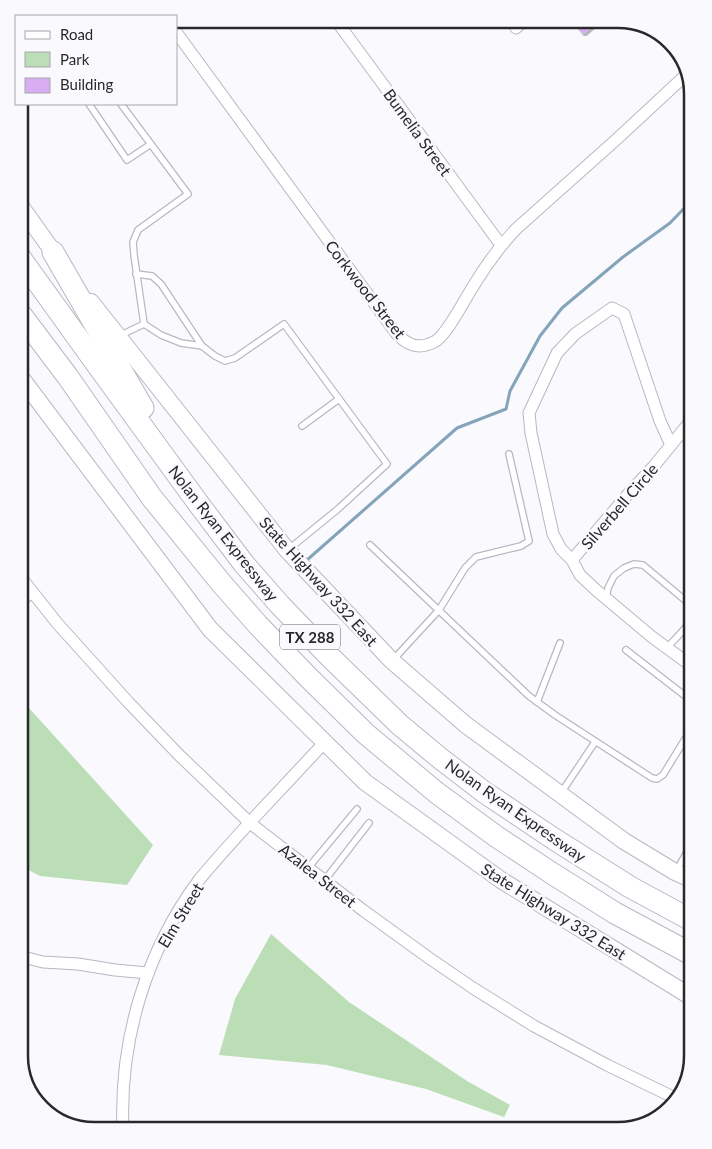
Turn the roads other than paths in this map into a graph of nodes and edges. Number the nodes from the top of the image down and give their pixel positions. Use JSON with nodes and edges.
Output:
{"nodes":[{"id":1,"x":342,"y":28,"type":"edge"},
{"id":2,"x":178,"y":35,"type":"edge"},
{"id":3,"x":682,"y":78,"type":"edge"},
{"id":4,"x":90,"y":105,"type":"edge"},
{"id":5,"x":122,"y":105,"type":"edge"},
{"id":6,"x":151,"y":144,"type":"junction"},
{"id":7,"x":28,"y":217,"type":"edge"},
{"id":8,"x":501,"y":245,"type":"junction"},
{"id":9,"x":53,"y":252,"type":"junction"},
{"id":10,"x":28,"y":269,"type":"edge"},
{"id":11,"x":136,"y":274,"type":"junction"},
{"id":12,"x":28,"y":324,"type":"edge"},
{"id":13,"x":144,"y":324,"type":"junction"},
{"id":14,"x":118,"y":337,"type":"junction"},
{"id":15,"x":202,"y":346,"type":"junction"},
{"id":16,"x":28,"y":387,"type":"edge"},
{"id":17,"x":339,"y":399,"type":"junction"},
{"id":18,"x":302,"y":426,"type":"dead end"},
{"id":19,"x":684,"y":429,"type":"edge"},
{"id":20,"x":671,"y":445,"type":"junction"},
{"id":21,"x":509,"y":454,"type":"dead end"},
{"id":22,"x":198,"y":503,"type":"junction"},
{"id":23,"x":370,"y":544,"type":"dead end"},
{"id":24,"x":287,"y":550,"type":"junction"},
{"id":25,"x":572,"y":560,"type":"junction"},
{"id":26,"x":28,"y":587,"type":"edge"},
{"id":27,"x":32,"y":592,"type":"junction"},
{"id":28,"x":28,"y":595,"type":"edge"},
{"id":29,"x":606,"y":599,"type":"junction"},
{"id":30,"x":684,"y":599,"type":"edge"},
{"id":31,"x":439,"y":610,"type":"junction"},
{"id":32,"x":684,"y":628,"type":"edge"},
{"id":33,"x":560,"y":643,"type":"dead end"},
{"id":34,"x":667,"y":648,"type":"junction"},
{"id":35,"x":626,"y":650,"type":"dead end"},
{"id":36,"x":684,"y":658,"type":"edge"},
{"id":37,"x":392,"y":661,"type":"junction"},
{"id":38,"x":684,"y":695,"type":"edge"},
{"id":39,"x":537,"y":702,"type":"junction"},
{"id":40,"x":684,"y":740,"type":"edge"},
{"id":41,"x":325,"y":742,"type":"junction"},
{"id":42,"x":595,"y":742,"type":"junction"},
{"id":43,"x":560,"y":794,"type":"junction"},
{"id":44,"x":357,"y":809,"type":"dead end"},
{"id":45,"x":250,"y":823,"type":"junction"},
{"id":46,"x":369,"y":823,"type":"dead end"},
{"id":47,"x":684,"y":858,"type":"edge"},
{"id":48,"x":308,"y":868,"type":"junction"},
{"id":49,"x":676,"y":872,"type":"junction"},
{"id":50,"x":684,"y":876,"type":"edge"},
{"id":51,"x":324,"y":880,"type":"junction"},
{"id":52,"x":684,"y":916,"type":"edge"},
{"id":53,"x":684,"y":951,"type":"edge"},
{"id":54,"x":28,"y":958,"type":"edge"},
{"id":55,"x":148,"y":973,"type":"junction"},
{"id":56,"x":684,"y":992,"type":"edge"},
{"id":57,"x":671,"y":1096,"type":"edge"},
{"id":58,"x":123,"y":1121,"type":"edge"}],
"edges":[{"from":1,"to":8,"type":"street","name":"Bumelia Street"},
{"from":2,"to":8,"type":"street","name":"Corkwood Street"},
{"from":3,"to":8,"type":"street","name":"Corkwood Street"},
{"from":4,"to":6,"type":"lane"},
{"from":5,"to":6,"type":"lane"},
{"from":6,"to":11,"type":"lane"},
{"from":7,"to":9,"type":"main road","name":"State Highway 332 East"},
{"from":9,"to":14,"type":"main road","name":"State Highway 332 East"},
{"from":9,"to":22,"type":"highway"},
{"from":10,"to":22,"type":"highway","name":"Nolan Ryan Expressway","number":"TX 288"},
{"from":11,"to":13,"type":"lane"},
{"from":11,"to":15,"type":"lane"},
{"from":12,"to":53,"type":"highway","name":"Nolan Ryan Expressway","number":"TX 288"},
{"from":13,"to":14,"type":"lane"},
{"from":13,"to":15,"type":"lane"},
{"from":14,"to":24,"type":"main road","name":"State Highway 332 East"},
{"from":15,"to":17,"type":"lane"},
{"from":16,"to":41,"type":"main road","name":"State Highway 332 East"},
{"from":17,"to":18,"type":"lane"},
{"from":17,"to":24,"type":"lane"},
{"from":19,"to":20,"type":"street","name":"Silverbell Circle"},
{"from":20,"to":25,"type":"street","name":"Silverbell Circle"},
{"from":20,"to":25,"type":"street"},
{"from":21,"to":31,"type":"lane"},
{"from":22,"to":52,"type":"highway","name":"Nolan Ryan Expressway","number":"TX 288"},
{"from":23,"to":31,"type":"lane"},
{"from":24,"to":37,"type":"main road","name":"State Highway 332 East"},
{"from":25,"to":29,"type":"street","name":"Silverbell Circle"},
{"from":26,"to":27,"type":"street","name":"Azalea Street"},
{"from":27,"to":28,"type":"street"},
{"from":27,"to":45,"type":"street","name":"Azalea Street"},
{"from":29,"to":30,"type":"lane"},
{"from":29,"to":34,"type":"street","name":"Silverbell Circle"},
{"from":31,"to":37,"type":"lane"},
{"from":31,"to":39,"type":"lane"},
{"from":32,"to":34,"type":"lane"},
{"from":33,"to":39,"type":"lane"},
{"from":34,"to":36,"type":"street","name":"Silverbell Circle"},
{"from":35,"to":38,"type":"lane"},
{"from":37,"to":43,"type":"main road","name":"State Highway 332 East"},
{"from":39,"to":42,"type":"lane"},
{"from":40,"to":42,"type":"lane"},
{"from":41,"to":45,"type":"street","name":"Elm Street"},
{"from":41,"to":56,"type":"main road","name":"State Highway 332 East"},
{"from":42,"to":43,"type":"lane"},
{"from":43,"to":49,"type":"main road","name":"State Highway 332 East"},
{"from":44,"to":48,"type":"lane"},
{"from":45,"to":48,"type":"street","name":"Azalea Street"},
{"from":45,"to":55,"type":"street","name":"Elm Street"},
{"from":46,"to":51,"type":"lane"},
{"from":47,"to":49,"type":"lane"},
{"from":48,"to":51,"type":"street","name":"Azalea Street"},
{"from":49,"to":50,"type":"main road","name":"State Highway 332 East"},
{"from":51,"to":57,"type":"street","name":"Azalea Street"},
{"from":54,"to":55,"type":"street"},
{"from":55,"to":58,"type":"street","name":"Elm Street"}]}
